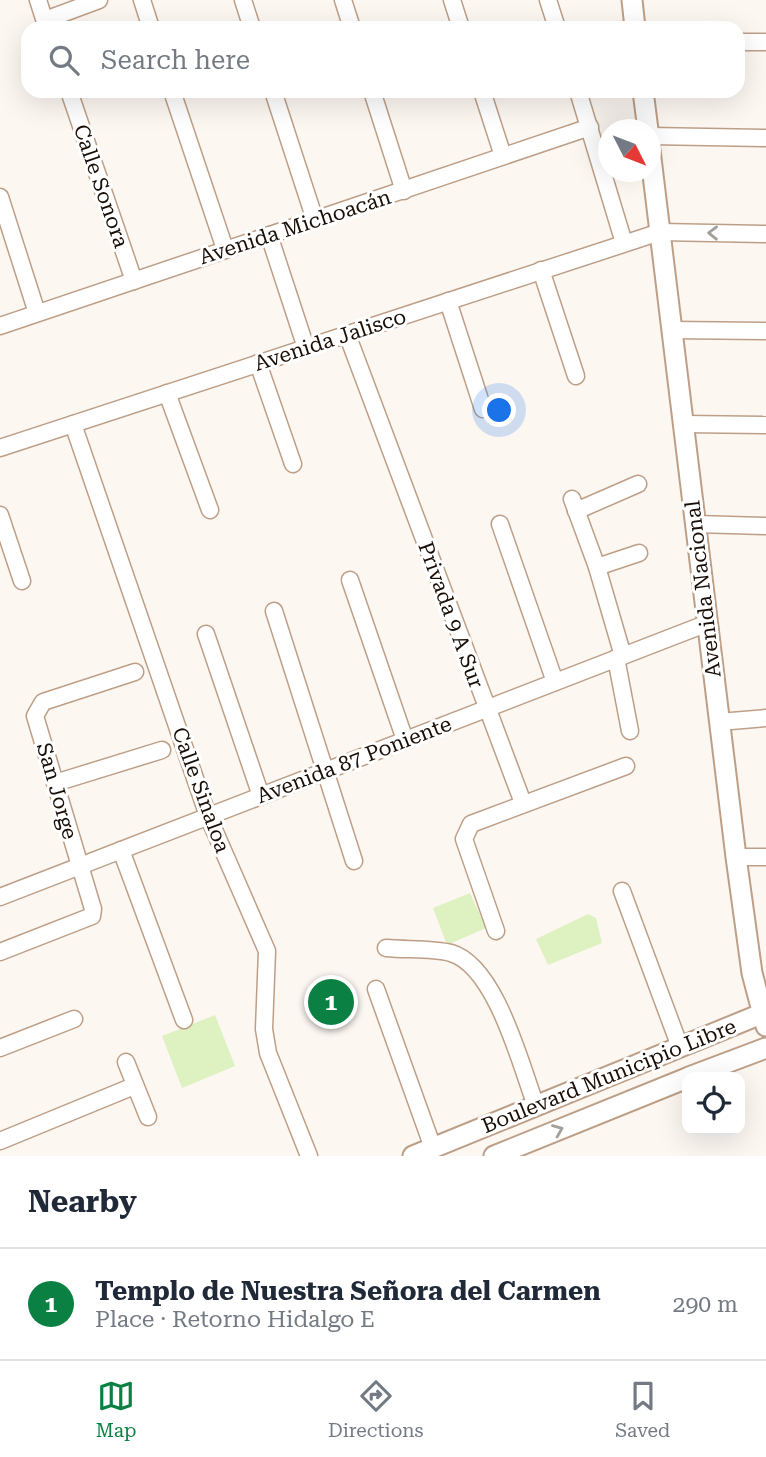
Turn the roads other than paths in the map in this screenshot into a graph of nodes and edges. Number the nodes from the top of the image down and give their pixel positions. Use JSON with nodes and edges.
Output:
{"nodes":[{"id":1,"x":38,"y":0,"type":"edge"},
{"id":2,"x":99,"y":0,"type":"edge"},
{"id":3,"x":142,"y":0,"type":"edge"},
{"id":4,"x":243,"y":0,"type":"edge"},
{"id":5,"x":343,"y":0,"type":"edge"},
{"id":6,"x":452,"y":0,"type":"edge"},
{"id":7,"x":548,"y":0,"type":"edge"},
{"id":8,"x":632,"y":0,"type":"edge"},
{"id":9,"x":45,"y":21,"type":"edge"},
{"id":10,"x":53,"y":21,"type":"edge"},
{"id":11,"x":149,"y":21,"type":"edge"},
{"id":12,"x":250,"y":21,"type":"edge"},
{"id":13,"x":350,"y":21,"type":"edge"},
{"id":14,"x":459,"y":21,"type":"edge"},
{"id":15,"x":555,"y":21,"type":"edge"},
{"id":16,"x":634,"y":21,"type":"edge"},
{"id":17,"x":745,"y":42,"type":"edge"},
{"id":18,"x":766,"y":42,"type":"edge"},
{"id":19,"x":71,"y":98,"type":"edge"},
{"id":20,"x":174,"y":98,"type":"edge"},
{"id":21,"x":275,"y":98,"type":"edge"},
{"id":22,"x":374,"y":98,"type":"edge"},
{"id":23,"x":484,"y":98,"type":"edge"},
{"id":24,"x":580,"y":98,"type":"edge"},
{"id":25,"x":644,"y":98,"type":"edge"},
{"id":26,"x":647,"y":119,"type":"edge"},
{"id":27,"x":590,"y":127,"type":"junction"},
{"id":28,"x":661,"y":136,"type":"edge"},
{"id":29,"x":766,"y":138,"type":"edge"},
{"id":30,"x":503,"y":156,"type":"junction"},
{"id":31,"x":654,"y":182,"type":"edge"},
{"id":32,"x":404,"y":191,"type":"junction"},
{"id":33,"x":0,"y":197,"type":"edge"},
{"id":34,"x":315,"y":220,"type":"junction"},
{"id":35,"x":660,"y":232,"type":"junction"},
{"id":36,"x":766,"y":234,"type":"edge"},
{"id":37,"x":269,"y":235,"type":"junction"},
{"id":38,"x":624,"y":243,"type":"junction"},
{"id":39,"x":225,"y":249,"type":"junction"},
{"id":40,"x":541,"y":270,"type":"junction"},
{"id":41,"x":134,"y":281,"type":"junction"},
{"id":42,"x":449,"y":301,"type":"junction"},
{"id":43,"x":37,"y":313,"type":"junction"},
{"id":44,"x":0,"y":326,"type":"edge"},
{"id":45,"x":672,"y":330,"type":"junction"},
{"id":46,"x":766,"y":331,"type":"edge"},
{"id":47,"x":347,"y":334,"type":"junction"},
{"id":48,"x":306,"y":348,"type":"junction"},
{"id":49,"x":258,"y":363,"type":"junction"},
{"id":50,"x":576,"y":376,"type":"dead end"},
{"id":51,"x":167,"y":393,"type":"junction"},
{"id":52,"x":483,"y":409,"type":"dead end"},
{"id":53,"x":74,"y":424,"type":"junction"},
{"id":54,"x":684,"y":424,"type":"junction"},
{"id":55,"x":766,"y":425,"type":"edge"},
{"id":56,"x":0,"y":449,"type":"edge"},
{"id":57,"x":293,"y":464,"type":"dead end"},
{"id":58,"x":638,"y":484,"type":"dead end"},
{"id":59,"x":211,"y":510,"type":"dead end"},
{"id":60,"x":0,"y":514,"type":"edge"},
{"id":61,"x":500,"y":524,"type":"dead end"},
{"id":62,"x":696,"y":524,"type":"junction"},
{"id":63,"x":766,"y":526,"type":"edge"},
{"id":64,"x":639,"y":553,"type":"dead end"},
{"id":65,"x":597,"y":567,"type":"junction"},
{"id":66,"x":349,"y":580,"type":"dead end"},
{"id":67,"x":22,"y":582,"type":"dead end"},
{"id":68,"x":274,"y":611,"type":"dead end"},
{"id":69,"x":708,"y":623,"type":"junction"},
{"id":70,"x":206,"y":634,"type":"dead end"},
{"id":71,"x":619,"y":657,"type":"junction"},
{"id":72,"x":135,"y":672,"type":"dead end"},
{"id":73,"x":555,"y":682,"type":"junction"},
{"id":74,"x":486,"y":708,"type":"junction"},
{"id":75,"x":766,"y":718,"type":"edge"},
{"id":76,"x":719,"y":722,"type":"junction"},
{"id":77,"x":630,"y":731,"type":"dead end"},
{"id":78,"x":405,"y":740,"type":"junction"},
{"id":79,"x":162,"y":750,"type":"dead end"},
{"id":80,"x":626,"y":766,"type":"dead end"},
{"id":81,"x":323,"y":771,"type":"junction"},
{"id":82,"x":55,"y":783,"type":"junction"},
{"id":83,"x":261,"y":796,"type":"junction"},
{"id":84,"x":523,"y":803,"type":"junction"},
{"id":85,"x":208,"y":816,"type":"junction"},
{"id":86,"x":121,"y":850,"type":"junction"},
{"id":87,"x":736,"y":856,"type":"junction"},
{"id":88,"x":766,"y":857,"type":"edge"},
{"id":89,"x":354,"y":861,"type":"dead end"},
{"id":90,"x":79,"y":866,"type":"junction"},
{"id":91,"x":622,"y":891,"type":"dead end"},
{"id":92,"x":1,"y":893,"type":"edge"},
{"id":93,"x":496,"y":931,"type":"dead end"},
{"id":94,"x":386,"y":948,"type":"dead end"},
{"id":95,"x":0,"y":952,"type":"edge"},
{"id":96,"x":376,"y":989,"type":"dead end"},
{"id":97,"x":765,"y":1017,"type":"edge"},
{"id":98,"x":75,"y":1019,"type":"dead end"},
{"id":99,"x":184,"y":1020,"type":"dead end"},
{"id":100,"x":680,"y":1047,"type":"junction"},
{"id":101,"x":0,"y":1048,"type":"edge"},
{"id":102,"x":766,"y":1048,"type":"edge"},
{"id":103,"x":126,"y":1062,"type":"dead end"},
{"id":104,"x":704,"y":1072,"type":"edge"},
{"id":105,"x":682,"y":1080,"type":"edge"},
{"id":106,"x":134,"y":1086,"type":"junction"},
{"id":107,"x":536,"y":1106,"type":"junction"},
{"id":108,"x":148,"y":1117,"type":"dead end"},
{"id":109,"x":0,"y":1141,"type":"edge"},
{"id":110,"x":433,"y":1148,"type":"junction"},
{"id":111,"x":309,"y":1156,"type":"edge"},
{"id":112,"x":413,"y":1156,"type":"edge"},
{"id":113,"x":494,"y":1156,"type":"edge"}],
"edges":[{"from":1,"to":9,"type":"street"},
{"from":2,"to":10,"type":"street"},
{"from":3,"to":11,"type":"street"},
{"from":4,"to":12,"type":"street"},
{"from":5,"to":13,"type":"street"},
{"from":6,"to":14,"type":"street"},
{"from":7,"to":15,"type":"street"},
{"from":8,"to":16,"type":"main road"},
{"from":17,"to":18,"type":"street"},
{"from":19,"to":41,"type":"street","name":"Calle Sonora"},
{"from":20,"to":39,"type":"street"},
{"from":21,"to":34,"type":"street"},
{"from":22,"to":32,"type":"street"},
{"from":23,"to":30,"type":"street"},
{"from":24,"to":27,"type":"street"},
{"from":25,"to":26,"type":"main road"},
{"from":27,"to":30,"type":"street","name":"Avenida Michoacán"},
{"from":27,"to":38,"type":"street"},
{"from":28,"to":29,"type":"street"},
{"from":30,"to":32,"type":"street","name":"Avenida Michoacán"},
{"from":31,"to":35,"type":"main road","name":"Avenida Nacional"},
{"from":32,"to":34,"type":"street","name":"Avenida Michoacán"},
{"from":33,"to":43,"type":"street"},
{"from":34,"to":37,"type":"street","name":"Avenida Michoacán"},
{"from":36,"to":35,"type":"street","name":"Avenida Jalisco","one_way":true},
{"from":35,"to":38,"type":"street","name":"Avenida Jalisco"},
{"from":35,"to":45,"type":"main road","name":"Avenida Nacional"},
{"from":37,"to":39,"type":"street","name":"Avenida Michoacán"},
{"from":37,"to":48,"type":"street"},
{"from":38,"to":40,"type":"street","name":"Avenida Jalisco"},
{"from":39,"to":41,"type":"street","name":"Avenida Michoacán"},
{"from":40,"to":42,"type":"street","name":"Avenida Jalisco"},
{"from":40,"to":50,"type":"street"},
{"from":41,"to":43,"type":"street","name":"Avenida Michoacán"},
{"from":42,"to":47,"type":"street","name":"Avenida Jalisco"},
{"from":42,"to":52,"type":"street"},
{"from":43,"to":44,"type":"street","name":"Avenida Michoacán"},
{"from":45,"to":46,"type":"street"},
{"from":45,"to":54,"type":"main road","name":"Avenida Nacional"},
{"from":47,"to":48,"type":"street","name":"Avenida Jalisco"},
{"from":47,"to":74,"type":"street","name":"Privada 9 A Sur"},
{"from":48,"to":49,"type":"street","name":"Avenida Jalisco"},
{"from":49,"to":51,"type":"street","name":"Avenida Jalisco"},
{"from":49,"to":57,"type":"street"},
{"from":51,"to":53,"type":"street","name":"Avenida Jalisco"},
{"from":51,"to":59,"type":"street"},
{"from":53,"to":56,"type":"street","name":"Avenida Jalisco"},
{"from":53,"to":85,"type":"street","name":"Calle Sinaloa"},
{"from":54,"to":55,"type":"street"},
{"from":54,"to":62,"type":"main road","name":"Avenida Nacional"},
{"from":58,"to":65,"type":"street"},
{"from":60,"to":67,"type":"street"},
{"from":61,"to":73,"type":"street"},
{"from":62,"to":63,"type":"street"},
{"from":62,"to":69,"type":"main road","name":"Avenida Nacional"},
{"from":64,"to":65,"type":"street"},
{"from":65,"to":71,"type":"street"},
{"from":66,"to":78,"type":"street"},
{"from":68,"to":81,"type":"street"},
{"from":69,"to":71,"type":"street","name":"Avenida 87 Poniente"},
{"from":69,"to":76,"type":"main road","name":"Avenida Nacional"},
{"from":70,"to":83,"type":"street"},
{"from":71,"to":73,"type":"street","name":"Avenida 87 Poniente"},
{"from":71,"to":77,"type":"street"},
{"from":72,"to":82,"type":"street","name":"San Jorge"},
{"from":73,"to":74,"type":"street","name":"Avenida 87 Poniente"},
{"from":74,"to":78,"type":"street","name":"Avenida 87 Poniente"},
{"from":74,"to":84,"type":"street","name":"Privada 9 A Sur"},
{"from":75,"to":76,"type":"street"},
{"from":76,"to":87,"type":"main road","name":"Avenida Nacional"},
{"from":78,"to":81,"type":"street","name":"Avenida 87 Poniente"},
{"from":79,"to":82,"type":"street"},
{"from":80,"to":84,"type":"street"},
{"from":81,"to":83,"type":"street","name":"Avenida 87 Poniente"},
{"from":81,"to":89,"type":"street"},
{"from":82,"to":90,"type":"street","name":"San Jorge"},
{"from":83,"to":85,"type":"street","name":"Avenida 87 Poniente"},
{"from":84,"to":93,"type":"street"},
{"from":85,"to":86,"type":"street","name":"Avenida 87 Poniente"},
{"from":85,"to":111,"type":"street","name":"Calle Sinaloa"},
{"from":86,"to":90,"type":"street","name":"Avenida 87 Poniente"},
{"from":86,"to":99,"type":"street"},
{"from":87,"to":88,"type":"street"},
{"from":87,"to":97,"type":"main road","name":"Avenida Nacional"},
{"from":90,"to":92,"type":"street","name":"Avenida 87 Poniente"},
{"from":90,"to":95,"type":"street","name":"San Jorge"},
{"from":91,"to":100,"type":"street"},
{"from":94,"to":107,"type":"street"},
{"from":96,"to":110,"type":"street"},
{"from":97,"to":100,"type":"main road","name":"Boulevard Municipio Libre"},
{"from":98,"to":101,"type":"street"},
{"from":100,"to":107,"type":"main road","name":"Boulevard Municipio Libre"},
{"from":102,"to":104,"type":"main road","name":"Boulevard Municipio Libre"},
{"from":103,"to":106,"type":"street"},
{"from":113,"to":105,"type":"main road","name":"Boulevard Municipio Libre","one_way":true},
{"from":106,"to":108,"type":"street"},
{"from":106,"to":109,"type":"street"},
{"from":107,"to":110,"type":"main road","name":"Boulevard Municipio Libre"},
{"from":110,"to":112,"type":"main road","name":"Boulevard Municipio Libre"}]}
